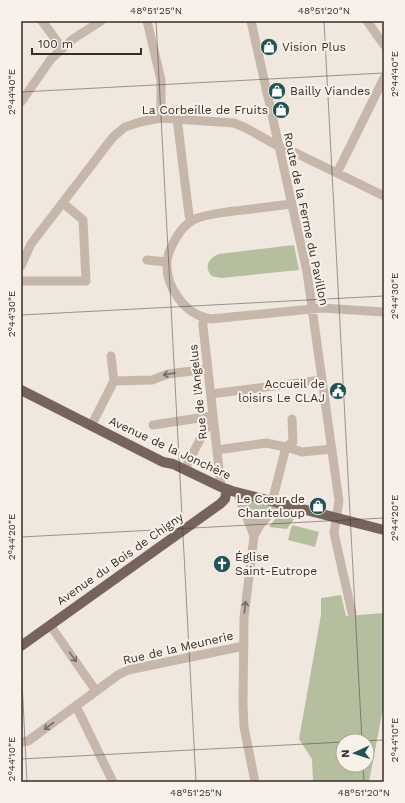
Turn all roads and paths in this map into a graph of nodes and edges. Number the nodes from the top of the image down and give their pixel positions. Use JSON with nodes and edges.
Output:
{"nodes":[{"id":1,"x":42,"y":21,"type":"edge"},
{"id":2,"x":101,"y":21,"type":"edge"},
{"id":3,"x":147,"y":21,"type":"edge"},
{"id":4,"x":251,"y":21,"type":"edge"},
{"id":5,"x":367,"y":21,"type":"edge"},
{"id":6,"x":384,"y":45,"type":"edge"},
{"id":7,"x":62,"y":48,"type":"junction"},
{"id":8,"x":384,"y":78,"type":"edge"},
{"id":9,"x":21,"y":102,"type":"edge"},
{"id":10,"x":161,"y":118,"type":"junction"},
{"id":11,"x":177,"y":118,"type":"junction"},
{"id":12,"x":278,"y":146,"type":"junction"},
{"id":13,"x":338,"y":173,"type":"junction"},
{"id":14,"x":384,"y":196,"type":"edge"},
{"id":15,"x":63,"y":203,"type":"junction"},
{"id":16,"x":292,"y":204,"type":"junction"},
{"id":17,"x":191,"y":221,"type":"junction"},
{"id":18,"x":147,"y":260,"type":"dead end"},
{"id":19,"x":167,"y":262,"type":"junction"},
{"id":20,"x":21,"y":266,"type":"edge"},
{"id":21,"x":21,"y":281,"type":"edge"},
{"id":22,"x":313,"y":308,"type":"junction"},
{"id":23,"x":384,"y":312,"type":"edge"},
{"id":24,"x":203,"y":318,"type":"junction"},
{"id":25,"x":111,"y":356,"type":"dead end"},
{"id":26,"x":208,"y":369,"type":"junction"},
{"id":27,"x":322,"y":380,"type":"junction"},
{"id":28,"x":114,"y":381,"type":"junction"},
{"id":29,"x":21,"y":390,"type":"edge"},
{"id":30,"x":211,"y":394,"type":"junction"},
{"id":31,"x":212,"y":416,"type":"junction"},
{"id":32,"x":292,"y":419,"type":"dead end"},
{"id":33,"x":153,"y":425,"type":"dead end"},
{"id":34,"x":91,"y":426,"type":"junction"},
{"id":35,"x":286,"y":447,"type":"junction"},
{"id":36,"x":332,"y":449,"type":"junction"},
{"id":37,"x":217,"y":450,"type":"junction"},
{"id":38,"x":185,"y":469,"type":"junction"},
{"id":39,"x":228,"y":490,"type":"junction"},
{"id":40,"x":275,"y":503,"type":"junction"},
{"id":41,"x":336,"y":519,"type":"junction"},
{"id":42,"x":384,"y":530,"type":"edge"},
{"id":43,"x":254,"y":536,"type":"junction"},
{"id":44,"x":352,"y":612,"type":"dead end"},
{"id":45,"x":50,"y":625,"type":"junction"},
{"id":46,"x":21,"y":646,"type":"edge"},
{"id":47,"x":244,"y":646,"type":"junction"},
{"id":48,"x":96,"y":691,"type":"junction"},
{"id":49,"x":76,"y":706,"type":"junction"},
{"id":50,"x":21,"y":742,"type":"edge"},
{"id":51,"x":113,"y":782,"type":"edge"},
{"id":52,"x":255,"y":782,"type":"edge"}],
"edges":[{"from":1,"to":7,"type":"street"},
{"from":2,"to":7,"type":"street"},
{"from":3,"to":10,"type":"street"},
{"from":4,"to":12,"type":"street","name":"Route de la Ferme du Pavillon"},
{"from":5,"to":6,"type":"street"},
{"from":7,"to":9,"type":"street"},
{"from":8,"to":13,"type":"street"},
{"from":10,"to":11,"type":"street"},
{"from":10,"to":15,"type":"street"},
{"from":11,"to":12,"type":"street"},
{"from":11,"to":17,"type":"street"},
{"from":12,"to":13,"type":"street"},
{"from":12,"to":16,"type":"street","name":"Route de la Ferme du Pavillon"},
{"from":13,"to":14,"type":"street"},
{"from":15,"to":20,"type":"street"},
{"from":15,"to":21,"type":"street"},
{"from":16,"to":17,"type":"street"},
{"from":16,"to":22,"type":"street","name":"Route de la Ferme du Pavillon"},
{"from":17,"to":19,"type":"street"},
{"from":18,"to":19,"type":"street"},
{"from":19,"to":24,"type":"street"},
{"from":22,"to":23,"type":"street"},
{"from":22,"to":24,"type":"street"},
{"from":22,"to":27,"type":"street","name":"Route de la Ferme du Pavillon"},
{"from":24,"to":26,"type":"street","name":"Rue de l'Angelus"},
{"from":25,"to":28,"type":"street"},
{"from":26,"to":28,"type":"street","one_way":true},
{"from":26,"to":30,"type":"street","name":"Rue de l'Angelus"},
{"from":27,"to":30,"type":"street"},
{"from":27,"to":36,"type":"street","name":"Route de la Ferme du Pavillon"},
{"from":28,"to":34,"type":"street"},
{"from":29,"to":34,"type":"main road","name":"Avenue de la Jonchère"},
{"from":30,"to":31,"type":"street","name":"Rue de l'Angelus"},
{"from":31,"to":33,"type":"street"},
{"from":31,"to":37,"type":"street","name":"Rue de l'Angelus"},
{"from":31,"to":38,"type":"street"},
{"from":32,"to":35,"type":"street"},
{"from":34,"to":38,"type":"main road","name":"Avenue de la Jonchère"},
{"from":35,"to":36,"type":"street"},
{"from":35,"to":37,"type":"street"},
{"from":35,"to":40,"type":"street"},
{"from":36,"to":41,"type":"street","name":"Route de la Ferme du Pavillon"},
{"from":37,"to":39,"type":"street","name":"Rue de l'Angelus"},
{"from":38,"to":39,"type":"main road","name":"Avenue de la Jonchère"},
{"from":39,"to":40,"type":"main road","name":"Avenue de la Jonchère"},
{"from":39,"to":43,"type":"street","name":"Rue de l'Angelus"},
{"from":39,"to":45,"type":"main road","name":"Avenue du Bois de Chigny"},
{"from":40,"to":41,"type":"main road","name":"Avenue de la Jonchère"},
{"from":40,"to":43,"type":"street"},
{"from":41,"to":42,"type":"main road","name":"Avenue de la Jonchère"},
{"from":41,"to":44,"type":"street","name":"Route de la Ferme du Pavillon"},
{"from":47,"to":43,"type":"street","one_way":true},
{"from":45,"to":46,"type":"main road","name":"Avenue du Bois de Chigny"},
{"from":45,"to":48,"type":"street","one_way":true},
{"from":47,"to":48,"type":"street","name":"Rue de la Meunerie"},
{"from":47,"to":52,"type":"street"},
{"from":48,"to":49,"type":"street","name":"Rue de la Meunerie"},
{"from":49,"to":50,"type":"street","name":"Rue de la Meunerie","one_way":true},
{"from":49,"to":51,"type":"street"}]}
